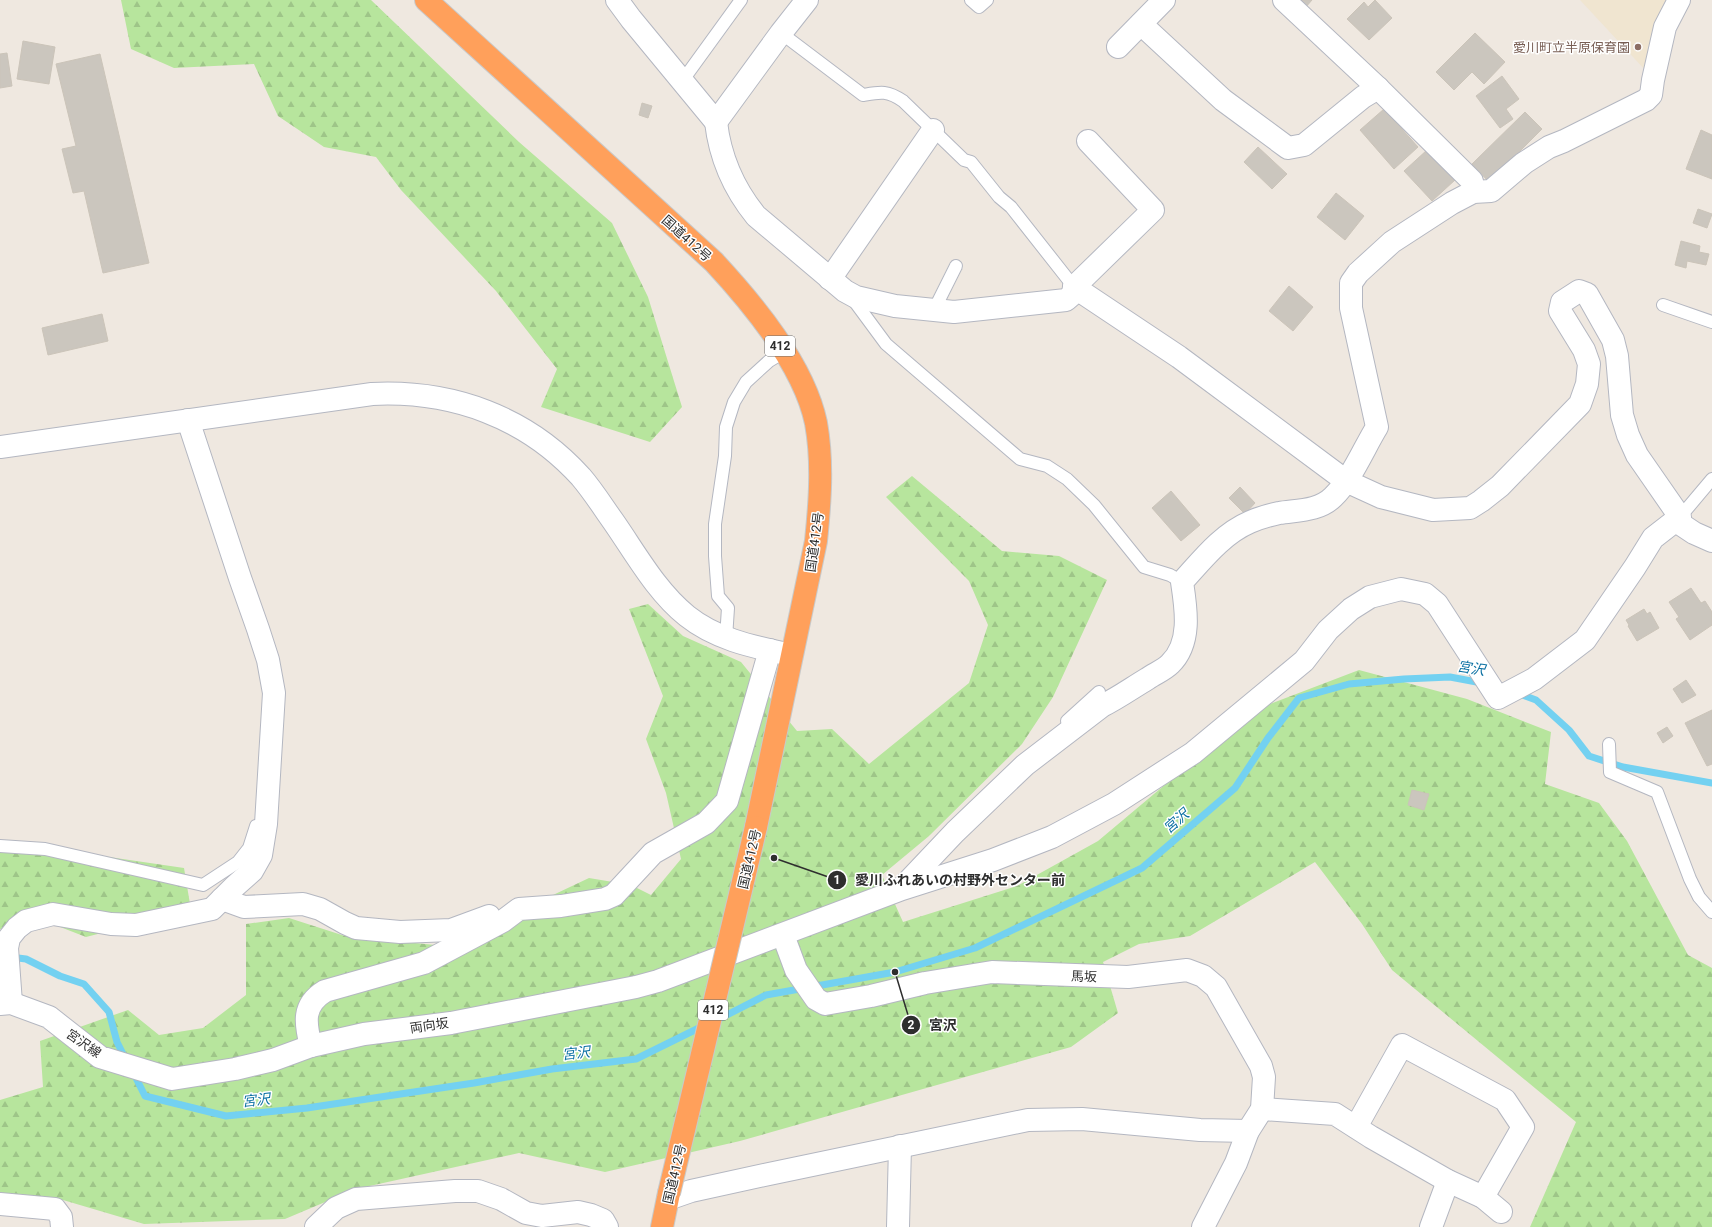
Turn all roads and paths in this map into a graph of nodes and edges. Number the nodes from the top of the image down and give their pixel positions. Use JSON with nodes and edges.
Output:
{"nodes":[{"id":1,"x":426,"y":0,"type":"edge"},
{"id":2,"x":617,"y":0,"type":"edge"},
{"id":3,"x":740,"y":0,"type":"edge"},
{"id":4,"x":807,"y":0,"type":"edge"},
{"id":5,"x":971,"y":0,"type":"edge"},
{"id":6,"x":987,"y":0,"type":"edge"},
{"id":7,"x":1164,"y":0,"type":"edge"},
{"id":8,"x":1284,"y":0,"type":"edge"},
{"id":9,"x":1679,"y":0,"type":"edge"},
{"id":10,"x":1141,"y":24,"type":"junction"},
{"id":11,"x":781,"y":33,"type":"junction"},
{"id":12,"x":1118,"y":47,"type":"dead end"},
{"id":13,"x":683,"y":80,"type":"junction"},
{"id":14,"x":1378,"y":88,"type":"junction"},
{"id":15,"x":716,"y":122,"type":"junction"},
{"id":16,"x":933,"y":130,"type":"junction"},
{"id":17,"x":1088,"y":141,"type":"dead end"},
{"id":18,"x":1472,"y":192,"type":"junction"},
{"id":19,"x":956,"y":266,"type":"dead end"},
{"id":20,"x":830,"y":279,"type":"junction"},
{"id":21,"x":1074,"y":287,"type":"junction"},
{"id":22,"x":856,"y":297,"type":"junction"},
{"id":23,"x":1663,"y":306,"type":"dead end"},
{"id":24,"x":934,"y":310,"type":"junction"},
{"id":25,"x":1712,"y":322,"type":"edge"},
{"id":26,"x":784,"y":352,"type":"junction"},
{"id":27,"x":188,"y":420,"type":"junction"},
{"id":28,"x":0,"y":447,"type":"edge"},
{"id":29,"x":1712,"y":479,"type":"edge"},
{"id":30,"x":1346,"y":481,"type":"junction"},
{"id":31,"x":1678,"y":519,"type":"junction"},
{"id":32,"x":1712,"y":541,"type":"edge"},
{"id":33,"x":1182,"y":582,"type":"junction"},
{"id":34,"x":726,"y":638,"type":"junction"},
{"id":35,"x":770,"y":650,"type":"junction"},
{"id":36,"x":791,"y":655,"type":"junction"},
{"id":37,"x":1099,"y":692,"type":"dead end"},
{"id":38,"x":1068,"y":731,"type":"junction"},
{"id":39,"x":1608,"y":744,"type":"dead end"},
{"id":40,"x":266,"y":824,"type":"junction"},
{"id":41,"x":0,"y":846,"type":"edge"},
{"id":42,"x":902,"y":889,"type":"junction"},
{"id":43,"x":222,"y":900,"type":"junction"},
{"id":44,"x":519,"y":909,"type":"junction"},
{"id":45,"x":1712,"y":912,"type":"edge"},
{"id":46,"x":783,"y":935,"type":"junction"},
{"id":47,"x":7,"y":997,"type":"edge"},
{"id":48,"x":312,"y":1046,"type":"junction"},
{"id":49,"x":172,"y":1079,"type":"joint"},
{"id":50,"x":1262,"y":1109,"type":"junction"},
{"id":51,"x":1356,"y":1127,"type":"junction"},
{"id":52,"x":1248,"y":1131,"type":"junction"},
{"id":53,"x":900,"y":1146,"type":"junction"},
{"id":54,"x":1448,"y":1181,"type":"junction"},
{"id":55,"x":668,"y":1196,"type":"junction"},
{"id":56,"x":1483,"y":1197,"type":"junction"},
{"id":57,"x":0,"y":1204,"type":"edge"},
{"id":58,"x":1501,"y":1212,"type":"dead end"},
{"id":59,"x":62,"y":1227,"type":"edge"},
{"id":60,"x":316,"y":1227,"type":"edge"},
{"id":61,"x":607,"y":1227,"type":"edge"},
{"id":62,"x":662,"y":1227,"type":"edge"},
{"id":63,"x":898,"y":1227,"type":"edge"},
{"id":64,"x":1203,"y":1227,"type":"edge"},
{"id":65,"x":1431,"y":1227,"type":"edge"}],
"edges":[{"from":1,"to":26,"type":"highway","name":"国道412号","number":"412"},
{"from":2,"to":13,"type":"street"},
{"from":3,"to":13,"type":"lane"},
{"from":4,"to":11,"type":"street"},
{"from":5,"to":6,"type":"lane"},
{"from":7,"to":10,"type":"street"},
{"from":8,"to":14,"type":"street"},
{"from":9,"to":18,"type":"street"},
{"from":10,"to":12,"type":"street"},
{"from":10,"to":14,"type":"street"},
{"from":11,"to":15,"type":"street"},
{"from":11,"to":16,"type":"lane"},
{"from":13,"to":15,"type":"street"},
{"from":14,"to":18,"type":"street"},
{"from":15,"to":20,"type":"street"},
{"from":16,"to":20,"type":"street"},
{"from":16,"to":21,"type":"lane"},
{"from":17,"to":21,"type":"street"},
{"from":18,"to":30,"type":"street"},
{"from":19,"to":24,"type":"lane"},
{"from":20,"to":22,"type":"street"},
{"from":21,"to":24,"type":"street"},
{"from":21,"to":30,"type":"street"},
{"from":22,"to":24,"type":"street"},
{"from":22,"to":33,"type":"lane"},
{"from":23,"to":25,"type":"lane"},
{"from":26,"to":34,"type":"lane"},
{"from":26,"to":36,"type":"highway","name":"国道412号","number":"412"},
{"from":27,"to":28,"type":"street"},
{"from":27,"to":34,"type":"street"},
{"from":27,"to":40,"type":"street"},
{"from":29,"to":31,"type":"lane"},
{"from":30,"to":31,"type":"street"},
{"from":30,"to":33,"type":"street"},
{"from":31,"to":32,"type":"street"},
{"from":31,"to":42,"type":"street","name":"両向坂"},
{"from":33,"to":38,"type":"street"},
{"from":34,"to":35,"type":"street"},
{"from":35,"to":36,"type":"street"},
{"from":35,"to":44,"type":"street"},
{"from":36,"to":55,"type":"highway","name":"国道412号","number":"412","bridge":true},
{"from":37,"to":38,"type":"lane"},
{"from":38,"to":42,"type":"street"},
{"from":39,"to":45,"type":"lane"},
{"from":40,"to":41,"type":"lane"},
{"from":40,"to":43,"type":"street"},
{"from":42,"to":46,"type":"street","name":"両向坂"},
{"from":43,"to":44,"type":"street"},
{"from":43,"to":47,"type":"street"},
{"from":44,"to":48,"type":"street"},
{"from":46,"to":48,"type":"street","name":"両向坂"},
{"from":46,"to":50,"type":"street","name":"馬坂"},
{"from":47,"to":49,"type":"street","name":"宮沢線"},
{"from":48,"to":49,"type":"street","name":"両向坂"},
{"from":50,"to":51,"type":"street"},
{"from":50,"to":52,"type":"street"},
{"from":51,"to":54,"type":"street"},
{"from":51,"to":56,"type":"street"},
{"from":52,"to":53,"type":"street"},
{"from":52,"to":64,"type":"street"},
{"from":53,"to":55,"type":"street"},
{"from":53,"to":63,"type":"street"},
{"from":54,"to":56,"type":"street"},
{"from":54,"to":65,"type":"street"},
{"from":55,"to":62,"type":"highway","name":"国道412号","number":"412"},
{"from":56,"to":58,"type":"street"},
{"from":57,"to":59,"type":"street"},
{"from":60,"to":61,"type":"street"}]}
